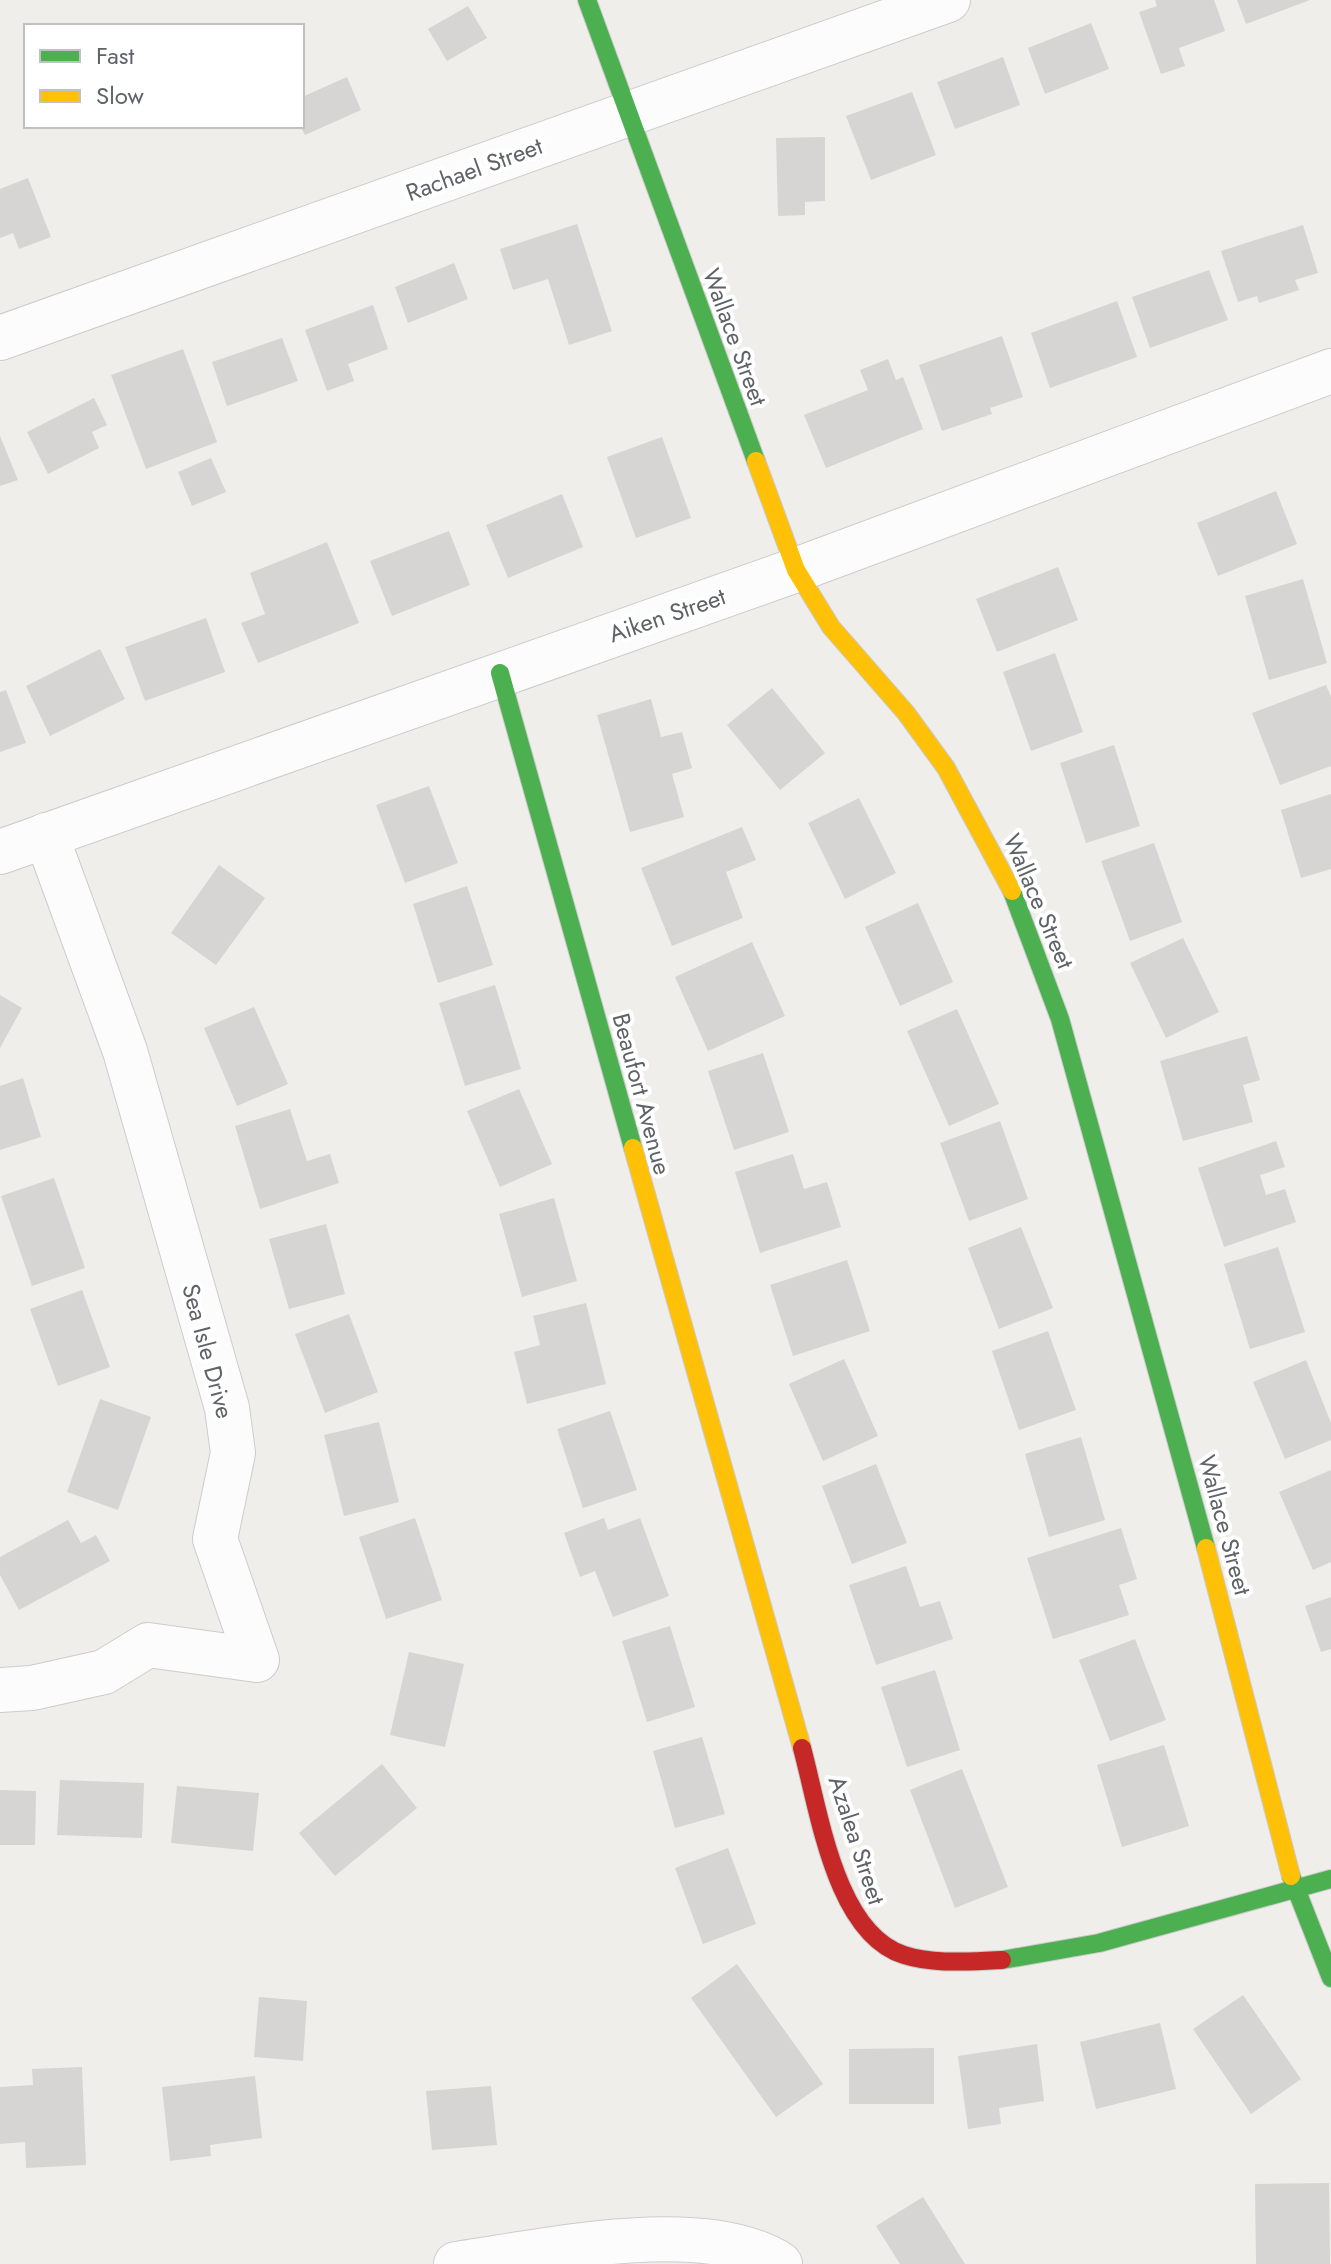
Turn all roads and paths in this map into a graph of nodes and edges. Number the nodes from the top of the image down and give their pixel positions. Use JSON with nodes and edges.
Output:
{"nodes":[{"id":1,"x":587,"y":0,"type":"edge"},
{"id":2,"x":948,"y":0,"type":"edge"},
{"id":3,"x":626,"y":115,"type":"junction"},
{"id":4,"x":0,"y":338,"type":"edge"},
{"id":5,"x":1331,"y":371,"type":"edge"},
{"id":6,"x":796,"y":570,"type":"junction"},
{"id":7,"x":500,"y":673,"type":"junction"},
{"id":8,"x":46,"y":835,"type":"junction"},
{"id":9,"x":0,"y":852,"type":"edge"},
{"id":10,"x":740,"y":1527,"type":"joint"},
{"id":11,"x":0,"y":1690,"type":"edge"},
{"id":12,"x":1331,"y":1879,"type":"edge"},
{"id":13,"x":1294,"y":1887,"type":"junction"},
{"id":14,"x":1331,"y":1978,"type":"edge"},
{"id":15,"x":456,"y":2264,"type":"edge"},
{"id":16,"x":780,"y":2264,"type":"edge"}],
"edges":[{"from":1,"to":3,"type":"street","name":"Wallace Street"},
{"from":2,"to":3,"type":"street","name":"Rachael Street"},
{"from":3,"to":4,"type":"street","name":"Rachael Street"},
{"from":3,"to":6,"type":"street","name":"Wallace Street"},
{"from":5,"to":6,"type":"street","name":"Aiken Street"},
{"from":6,"to":7,"type":"street","name":"Aiken Street"},
{"from":6,"to":13,"type":"street","name":"Wallace Street"},
{"from":7,"to":8,"type":"street","name":"Aiken Street"},
{"from":7,"to":10,"type":"street","name":"Beaufort Avenue"},
{"from":8,"to":9,"type":"street","name":"Aiken Street"},
{"from":8,"to":11,"type":"street","name":"Sea Isle Drive"},
{"from":10,"to":13,"type":"street","name":"Azalea Street"},
{"from":12,"to":13,"type":"street","name":"Azalea Street"},
{"from":13,"to":14,"type":"street","name":"Wallace Street"},
{"from":15,"to":16,"type":"street"}]}
